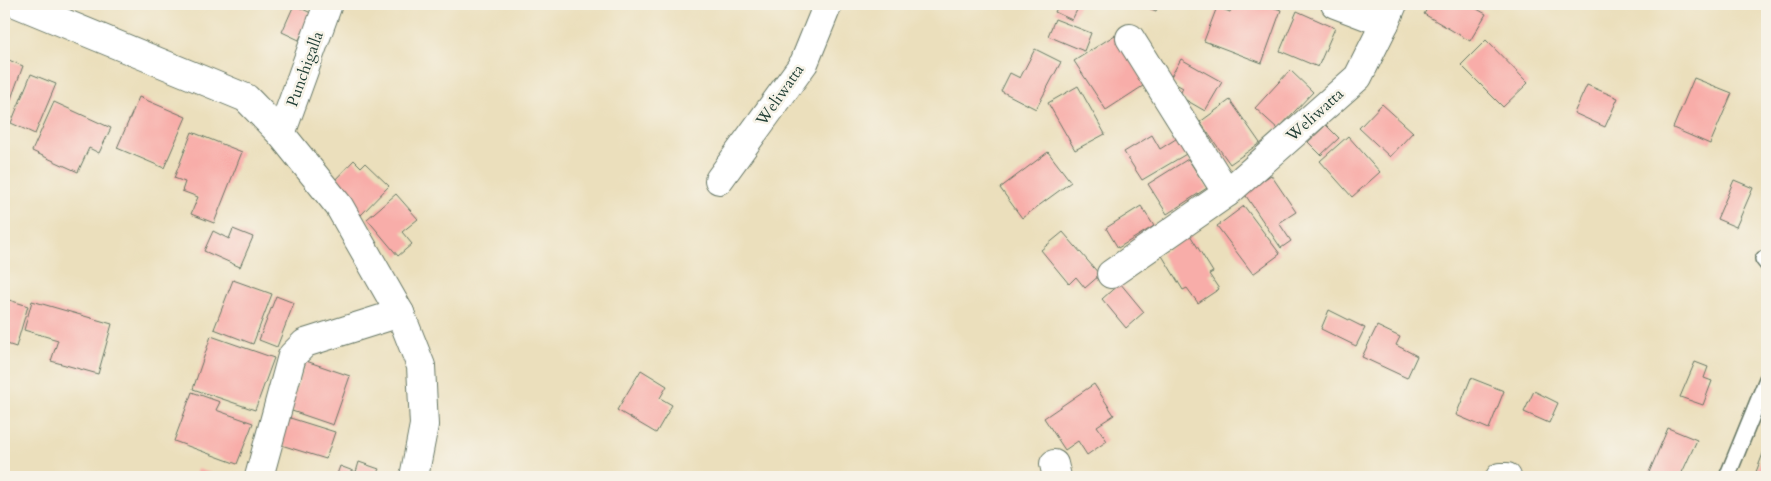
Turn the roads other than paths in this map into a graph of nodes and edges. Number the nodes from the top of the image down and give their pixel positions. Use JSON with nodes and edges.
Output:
{"nodes":[{"id":1,"x":18,"y":4,"type":"edge"},
{"id":2,"x":328,"y":4,"type":"edge"},
{"id":3,"x":828,"y":4,"type":"edge"},
{"id":4,"x":1336,"y":4,"type":"edge"},
{"id":5,"x":1389,"y":13,"type":"edge"},
{"id":6,"x":1130,"y":38,"type":"dead end"},
{"id":7,"x":282,"y":134,"type":"junction"},
{"id":8,"x":719,"y":180,"type":"dead end"},
{"id":9,"x":1227,"y":193,"type":"junction"},
{"id":10,"x":1111,"y":274,"type":"dead end"},
{"id":11,"x":400,"y":313,"type":"junction"},
{"id":12,"x":1767,"y":379,"type":"edge"},
{"id":13,"x":266,"y":474,"type":"edge"},
{"id":14,"x":414,"y":477,"type":"edge"},
{"id":15,"x":1500,"y":477,"type":"edge"},
{"id":16,"x":1507,"y":477,"type":"edge"},
{"id":17,"x":1727,"y":477,"type":"edge"}],
"edges":[{"from":1,"to":7,"type":"street"},
{"from":2,"to":7,"type":"street","name":"Punchigalla"},
{"from":3,"to":8,"type":"street","name":"Weliwatta"},
{"from":4,"to":5,"type":"street","name":"Weliwatta"},
{"from":5,"to":9,"type":"street","name":"Weliwatta"},
{"from":6,"to":9,"type":"street"},
{"from":7,"to":11,"type":"street"},
{"from":9,"to":10,"type":"street","name":"Weliwatta"},
{"from":11,"to":13,"type":"street"},
{"from":11,"to":14,"type":"street"},
{"from":12,"to":17,"type":"lane"},
{"from":15,"to":16,"type":"street"}]}
